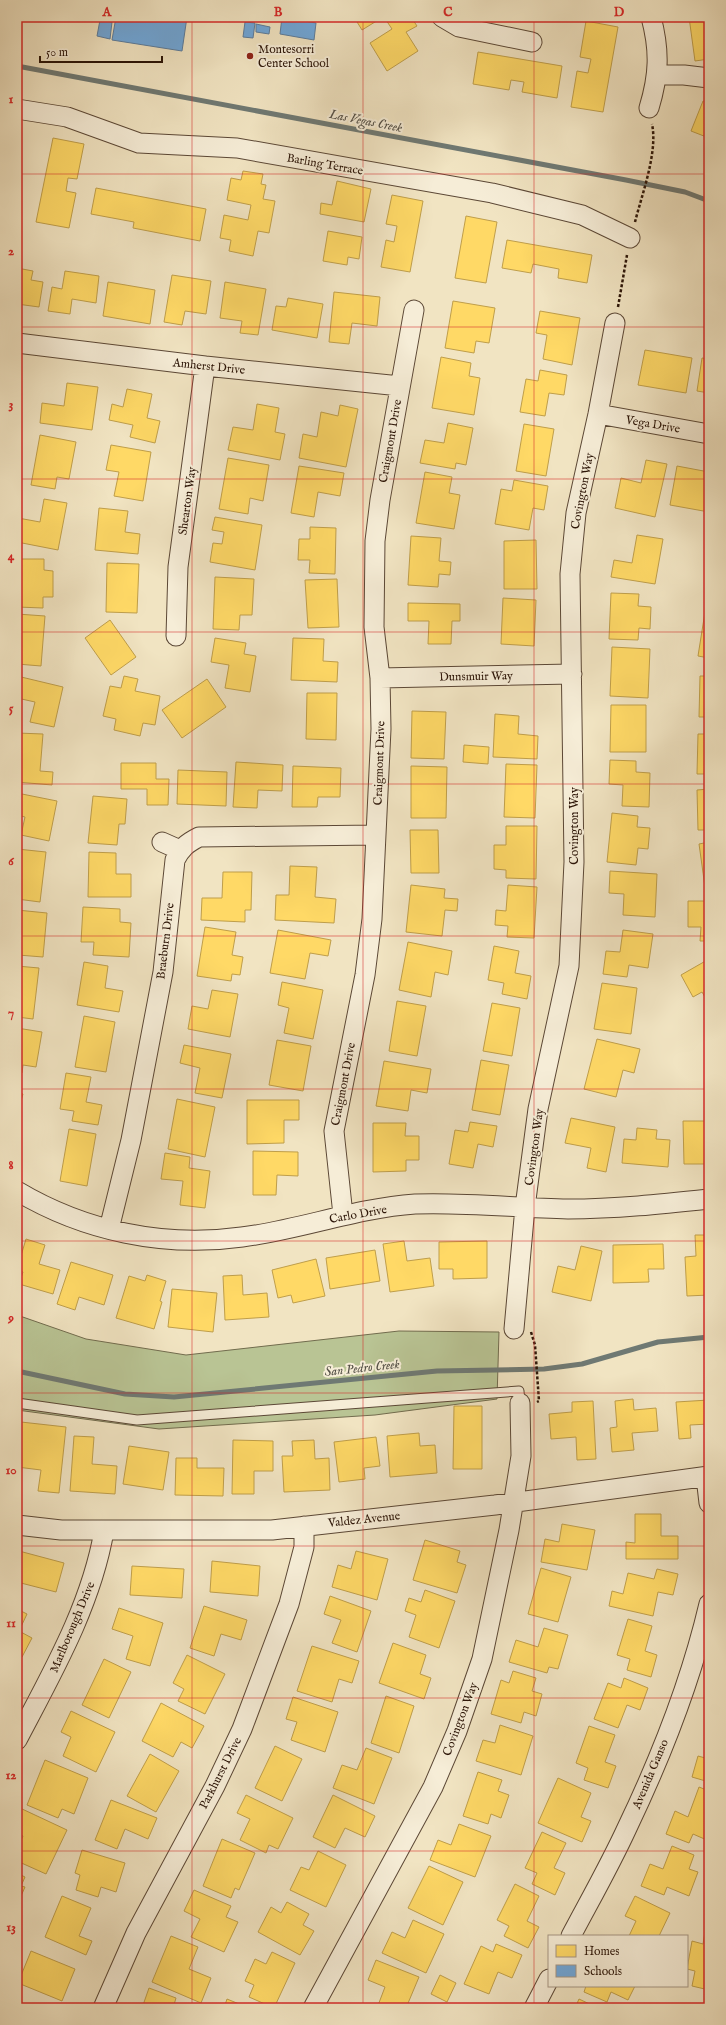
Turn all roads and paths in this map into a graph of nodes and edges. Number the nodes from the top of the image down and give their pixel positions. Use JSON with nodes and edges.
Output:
{"nodes":[{"id":1,"x":442,"y":17,"type":"edge"},
{"id":2,"x":651,"y":17,"type":"edge"},
{"id":3,"x":532,"y":42,"type":"dead end"},
{"id":4,"x":658,"y":75,"type":"junction"},
{"id":5,"x":709,"y":78,"type":"edge"},
{"id":6,"x":649,"y":108,"type":"joint"},
{"id":7,"x":17,"y":109,"type":"edge"},
{"id":8,"x":630,"y":238,"type":"junction"},
{"id":9,"x":414,"y":310,"type":"dead end"},
{"id":10,"x":615,"y":323,"type":"joint"},
{"id":11,"x":17,"y":343,"type":"edge"},
{"id":12,"x":205,"y":366,"type":"junction"},
{"id":13,"x":400,"y":386,"type":"junction"},
{"id":14,"x":598,"y":414,"type":"junction"},
{"id":15,"x":709,"y":434,"type":"edge"},
{"id":16,"x":176,"y":636,"type":"dead end"},
{"id":17,"x":572,"y":674,"type":"junction"},
{"id":18,"x":380,"y":678,"type":"junction"},
{"id":19,"x":376,"y":835,"type":"junction"},
{"id":20,"x":162,"y":842,"type":"dead end"},
{"id":21,"x":180,"y":850,"type":"junction"},
{"id":22,"x":17,"y":1191,"type":"edge"},
{"id":23,"x":709,"y":1199,"type":"edge"},
{"id":24,"x":526,"y":1207,"type":"junction"},
{"id":25,"x":343,"y":1215,"type":"junction"},
{"id":26,"x":109,"y":1229,"type":"junction"},
{"id":27,"x":514,"y":1329,"type":"dead end"},
{"id":28,"x":535,"y":1345,"type":"dead end"},
{"id":29,"x":537,"y":1376,"type":"dead end"},
{"id":30,"x":520,"y":1403,"type":"joint"},
{"id":31,"x":17,"y":1404,"type":"edge"},
{"id":32,"x":707,"y":1476,"type":"edge"},
{"id":33,"x":513,"y":1503,"type":"junction"},
{"id":34,"x":709,"y":1503,"type":"edge"},
{"id":35,"x":17,"y":1525,"type":"edge"},
{"id":36,"x":304,"y":1526,"type":"junction"},
{"id":37,"x":104,"y":1531,"type":"junction"},
{"id":38,"x":709,"y":1604,"type":"edge"},
{"id":39,"x":17,"y":1740,"type":"edge"},
{"id":40,"x":572,"y":1935,"type":"edge"},
{"id":41,"x":548,"y":1981,"type":"edge"},
{"id":42,"x":103,"y":2008,"type":"edge"},
{"id":43,"x":313,"y":2008,"type":"edge"},
{"id":44,"x":534,"y":2008,"type":"edge"}],
"edges":[{"from":1,"to":3,"type":"street"},
{"from":2,"to":4,"type":"street"},
{"from":4,"to":5,"type":"street"},
{"from":4,"to":6,"type":"street"},
{"from":6,"to":8,"type":"path"},
{"from":7,"to":8,"type":"street","name":"Barling Terrace"},
{"from":8,"to":10,"type":"path"},
{"from":9,"to":13,"type":"street","name":"Craigmont Drive"},
{"from":10,"to":14,"type":"street","name":"Covington Way"},
{"from":11,"to":12,"type":"street","name":"Amherst Drive"},
{"from":12,"to":13,"type":"street","name":"Amherst Drive"},
{"from":12,"to":16,"type":"street","name":"Shearton Way"},
{"from":13,"to":18,"type":"street","name":"Craigmont Drive"},
{"from":14,"to":15,"type":"street","name":"Vega Drive"},
{"from":14,"to":17,"type":"street","name":"Covington Way"},
{"from":17,"to":18,"type":"street","name":"Dunsmuir Way"},
{"from":17,"to":24,"type":"street","name":"Covington Way"},
{"from":18,"to":19,"type":"street","name":"Craigmont Drive"},
{"from":19,"to":21,"type":"street"},
{"from":19,"to":25,"type":"street","name":"Craigmont Drive"},
{"from":20,"to":21,"type":"street"},
{"from":21,"to":26,"type":"street","name":"Braeburn Drive"},
{"from":22,"to":26,"type":"street","name":"Carlo Drive"},
{"from":23,"to":24,"type":"street","name":"Carlo Drive"},
{"from":24,"to":25,"type":"street","name":"Carlo Drive"},
{"from":24,"to":27,"type":"street","name":"Covington Way"},
{"from":25,"to":26,"type":"street","name":"Carlo Drive"},
{"from":28,"to":29,"type":"path"},
{"from":30,"to":31,"type":"lane"},
{"from":30,"to":33,"type":"street","name":"Covington Way"},
{"from":32,"to":33,"type":"street","name":"Valdez Avenue"},
{"from":32,"to":34,"type":"street"},
{"from":33,"to":36,"type":"street","name":"Valdez Avenue"},
{"from":33,"to":43,"type":"street","name":"Covington Way"},
{"from":35,"to":37,"type":"street","name":"Valdez Avenue"},
{"from":36,"to":37,"type":"street","name":"Valdez Avenue"},
{"from":36,"to":42,"type":"street","name":"Parkhurst Drive"},
{"from":37,"to":39,"type":"street","name":"Marlborough Drive"},
{"from":38,"to":40,"type":"street","name":"Avenida Ganso"},
{"from":41,"to":44,"type":"street"}]}
